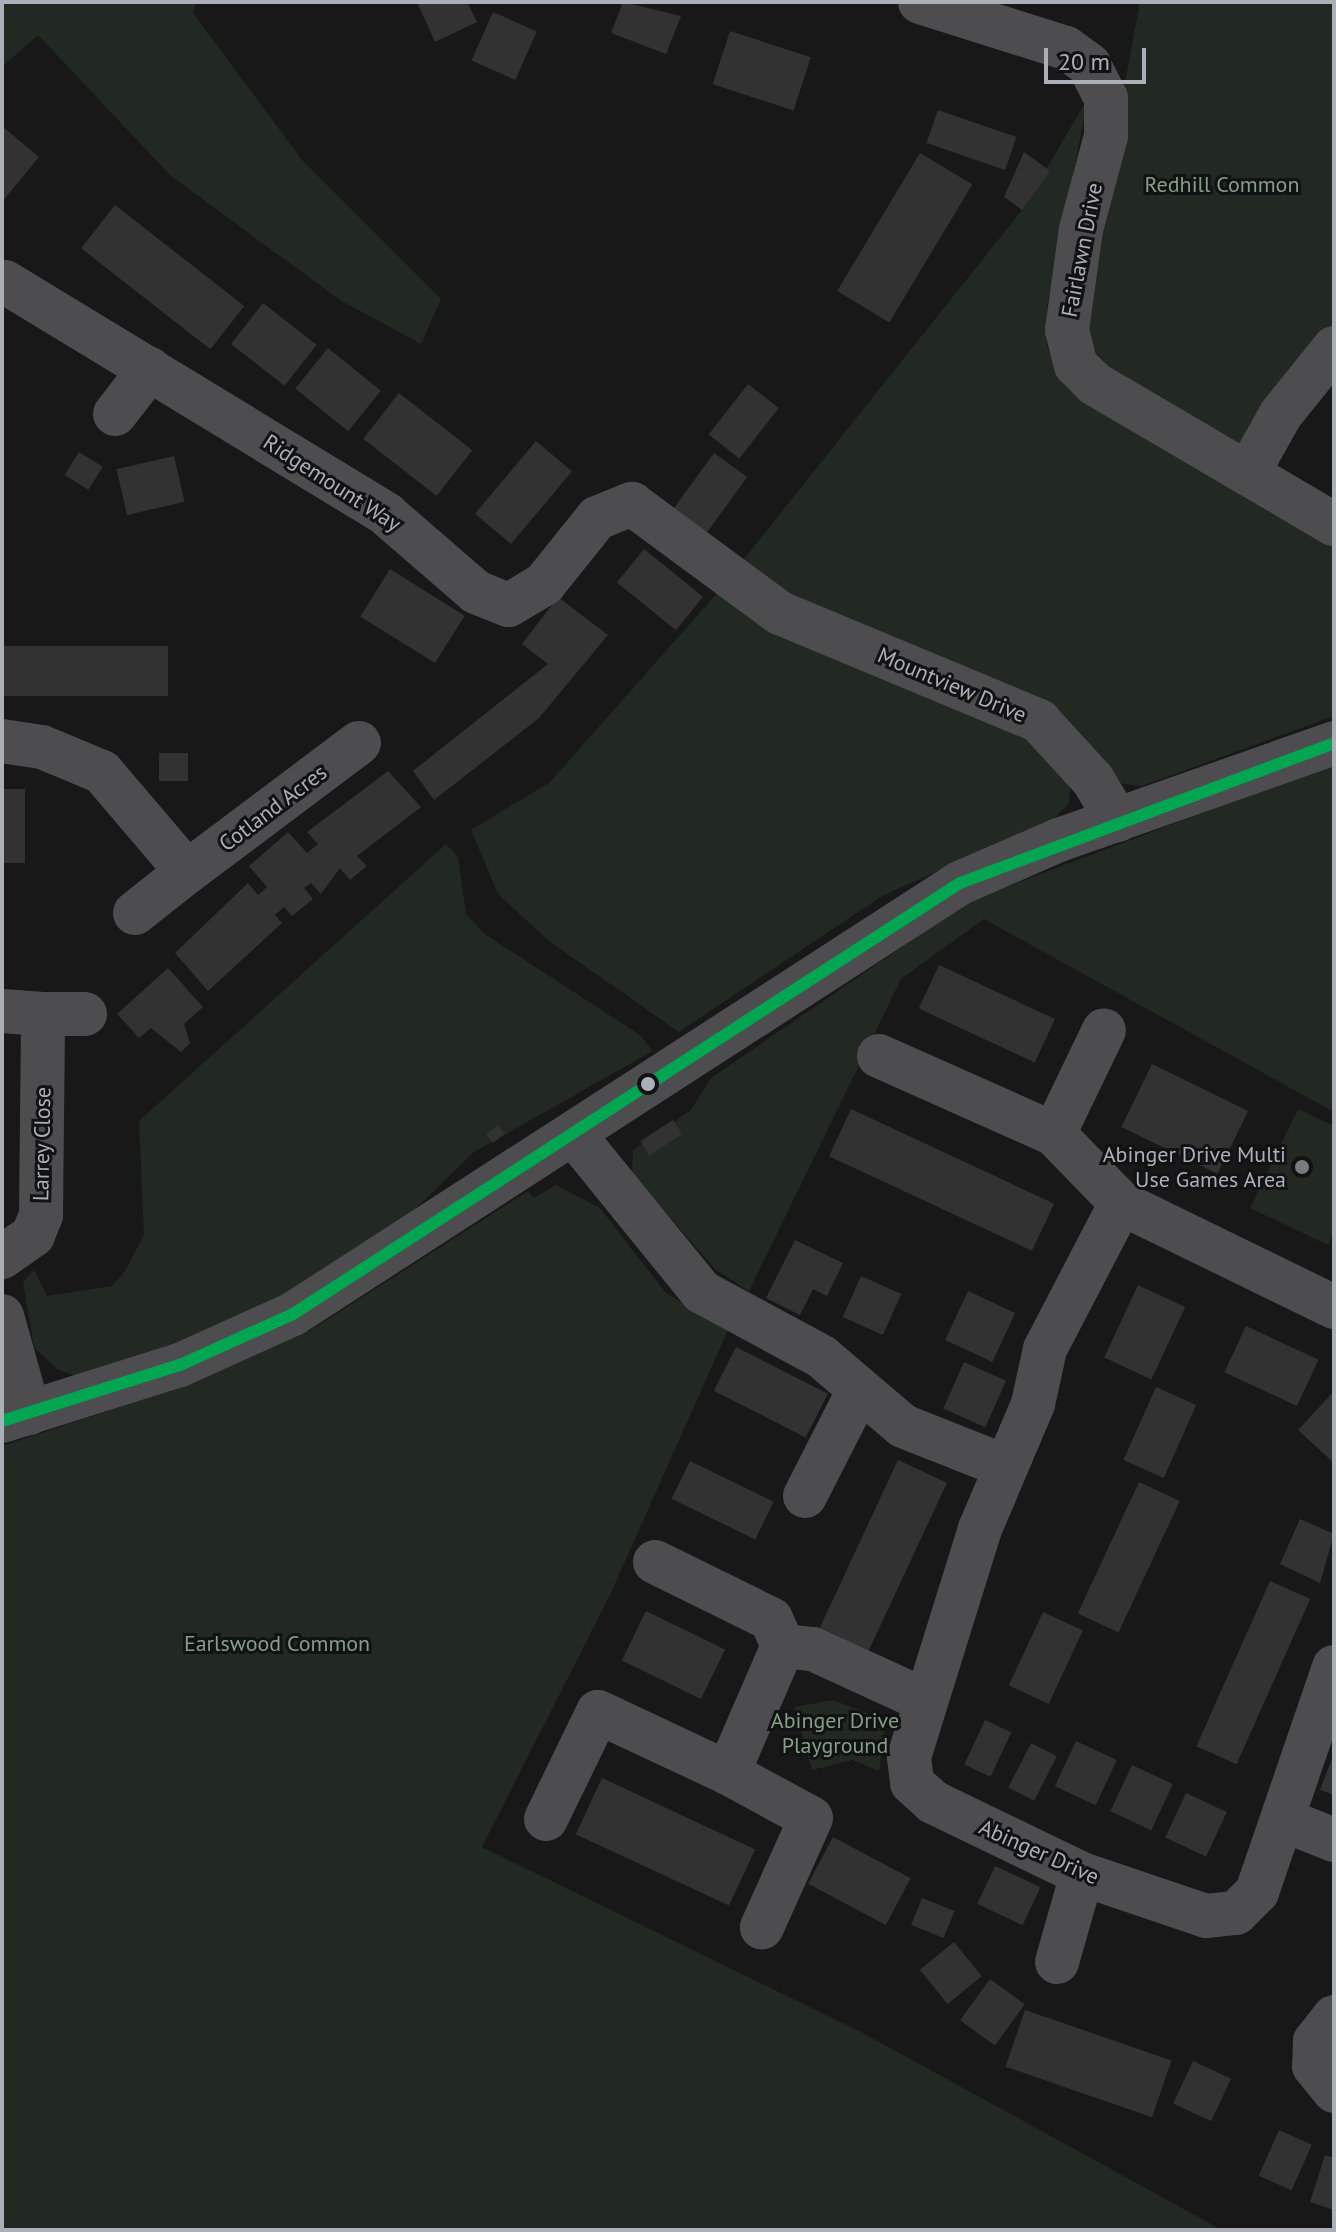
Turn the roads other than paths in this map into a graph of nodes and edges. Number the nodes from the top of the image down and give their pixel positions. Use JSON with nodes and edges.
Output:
{"nodes":[{"id":1,"x":920,"y":2,"type":"edge"},
{"id":2,"x":5,"y":282,"type":"dead end"},
{"id":3,"x":1334,"y":348,"type":"edge"},
{"id":4,"x":150,"y":369,"type":"junction"},
{"id":5,"x":115,"y":414,"type":"dead end"},
{"id":6,"x":1249,"y":471,"type":"junction"},
{"id":7,"x":1334,"y":524,"type":"edge"},
{"id":8,"x":749,"y":596,"type":"joint"},
{"id":9,"x":2,"y":741,"type":"edge"},
{"id":10,"x":359,"y":743,"type":"dead end"},
{"id":11,"x":1334,"y":743,"type":"edge"},
{"id":12,"x":1117,"y":820,"type":"junction"},
{"id":13,"x":187,"y":872,"type":"junction"},
{"id":14,"x":135,"y":913,"type":"dead end"},
{"id":15,"x":43,"y":1013,"type":"edge"},
{"id":16,"x":1104,"y":1030,"type":"dead end"},
{"id":17,"x":879,"y":1056,"type":"dead end"},
{"id":18,"x":1054,"y":1134,"type":"junction"},
{"id":19,"x":575,"y":1136,"type":"junction"},
{"id":20,"x":1121,"y":1203,"type":"junction"},
{"id":21,"x":2,"y":1257,"type":"edge"},
{"id":22,"x":1334,"y":1307,"type":"edge"},
{"id":23,"x":2,"y":1316,"type":"edge"},
{"id":24,"x":858,"y":1392,"type":"junction"},
{"id":25,"x":15,"y":1417,"type":"edge"},
{"id":26,"x":1004,"y":1466,"type":"junction"},
{"id":27,"x":805,"y":1496,"type":"dead end"},
{"id":28,"x":655,"y":1562,"type":"dead end"},
{"id":29,"x":783,"y":1646,"type":"junction"},
{"id":30,"x":1334,"y":1667,"type":"edge"},
{"id":31,"x":926,"y":1701,"type":"junction"},
{"id":32,"x":728,"y":1773,"type":"junction"},
{"id":33,"x":546,"y":1819,"type":"dead end"},
{"id":34,"x":1284,"y":1820,"type":"junction"},
{"id":35,"x":1334,"y":1840,"type":"edge"},
{"id":36,"x":1082,"y":1874,"type":"junction"},
{"id":37,"x":762,"y":1927,"type":"dead end"},
{"id":38,"x":1057,"y":1962,"type":"dead end"},
{"id":39,"x":1334,"y":2017,"type":"edge"},
{"id":40,"x":1334,"y":2091,"type":"edge"}],
"edges":[{"from":1,"to":6,"type":"street","name":"Fairlawn Drive"},
{"from":2,"to":4,"type":"street","name":"Ridgemount Way"},
{"from":3,"to":6,"type":"street"},
{"from":4,"to":5,"type":"street"},
{"from":4,"to":8,"type":"street","name":"Ridgemount Way"},
{"from":6,"to":7,"type":"street","name":"Fairlawn Drive"},
{"from":8,"to":12,"type":"street","name":"Mountview Drive"},
{"from":9,"to":13,"type":"street"},
{"from":10,"to":13,"type":"street","name":"Cotland Acres"},
{"from":11,"to":12,"type":"street"},
{"from":12,"to":19,"type":"street"},
{"from":13,"to":14,"type":"street","name":"Cotland Acres"},
{"from":15,"to":21,"type":"street","name":"Larrey Close"},
{"from":16,"to":18,"type":"street"},
{"from":17,"to":18,"type":"street"},
{"from":18,"to":20,"type":"street"},
{"from":19,"to":24,"type":"street"},
{"from":19,"to":25,"type":"street"},
{"from":20,"to":22,"type":"street"},
{"from":20,"to":26,"type":"street","name":"Abinger Drive"},
{"from":23,"to":25,"type":"street"},
{"from":24,"to":26,"type":"street"},
{"from":24,"to":27,"type":"street"},
{"from":26,"to":31,"type":"street","name":"Abinger Drive"},
{"from":28,"to":29,"type":"street"},
{"from":29,"to":31,"type":"street"},
{"from":29,"to":32,"type":"street"},
{"from":30,"to":34,"type":"street","name":"Abinger Drive"},
{"from":31,"to":36,"type":"street","name":"Abinger Drive"},
{"from":32,"to":33,"type":"street"},
{"from":32,"to":37,"type":"street"},
{"from":34,"to":35,"type":"street"},
{"from":34,"to":36,"type":"street","name":"Abinger Drive"},
{"from":36,"to":38,"type":"street"},
{"from":39,"to":40,"type":"street"}]}
